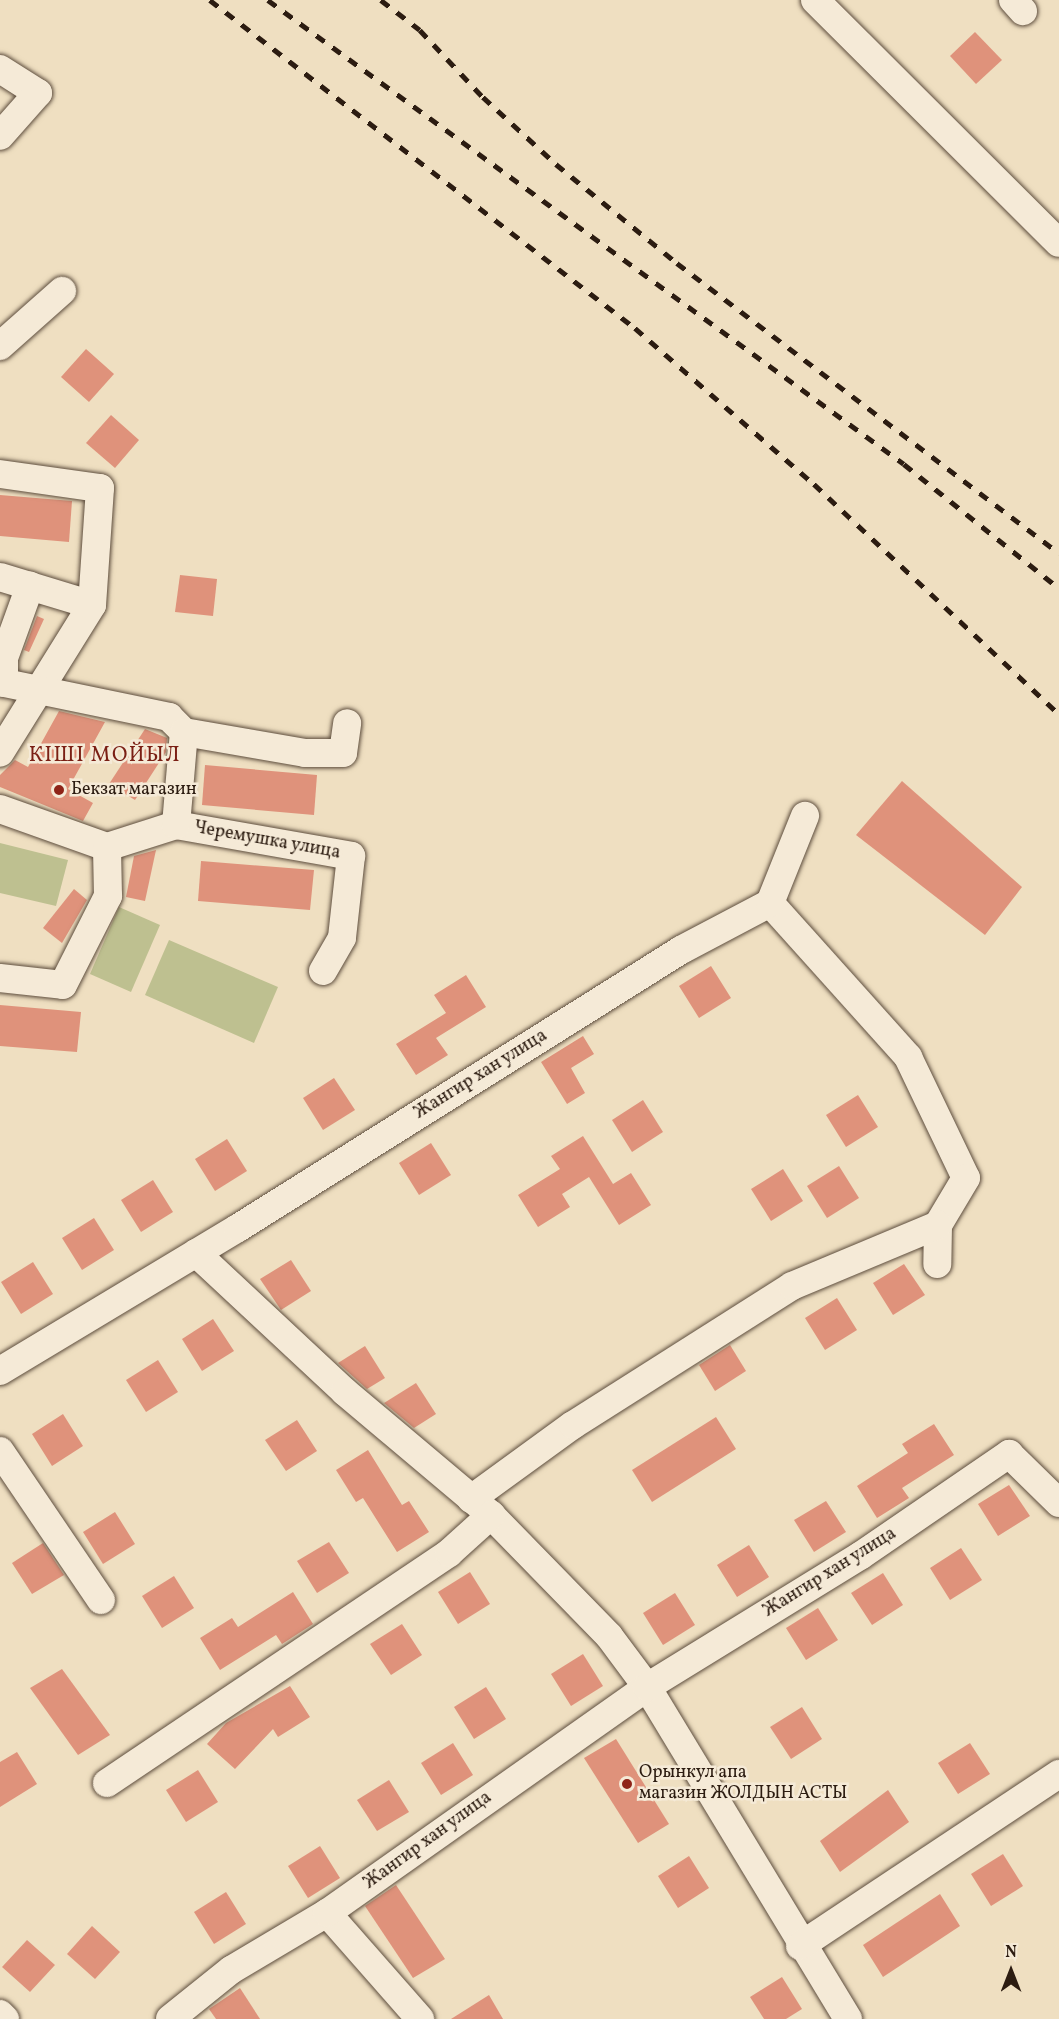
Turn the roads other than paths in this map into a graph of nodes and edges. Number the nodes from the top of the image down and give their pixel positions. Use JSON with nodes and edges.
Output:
{"nodes":[{"id":1,"x":815,"y":0,"type":"edge"},
{"id":2,"x":0,"y":69,"type":"edge"},
{"id":3,"x":0,"y":136,"type":"edge"},
{"id":4,"x":1059,"y":243,"type":"edge"},
{"id":5,"x":62,"y":291,"type":"dead end"},
{"id":6,"x":0,"y":346,"type":"edge"},
{"id":7,"x":0,"y":474,"type":"edge"},
{"id":8,"x":0,"y":577,"type":"edge"},
{"id":9,"x":30,"y":586,"type":"junction"},
{"id":10,"x":92,"y":605,"type":"junction"},
{"id":11,"x":2,"y":683,"type":"edge"},
{"id":12,"x":38,"y":688,"type":"junction"},
{"id":13,"x":347,"y":723,"type":"dead end"},
{"id":14,"x":184,"y":732,"type":"junction"},
{"id":15,"x":0,"y":753,"type":"edge"},
{"id":16,"x":0,"y":809,"type":"edge"},
{"id":17,"x":805,"y":816,"type":"dead end"},
{"id":18,"x":176,"y":825,"type":"junction"},
{"id":19,"x":107,"y":847,"type":"junction"},
{"id":20,"x":770,"y":903,"type":"junction"},
{"id":21,"x":323,"y":971,"type":"dead end"},
{"id":22,"x":0,"y":978,"type":"edge"},
{"id":23,"x":938,"y":1225,"type":"junction"},
{"id":24,"x":196,"y":1253,"type":"junction"},
{"id":25,"x":937,"y":1264,"type":"dead end"},
{"id":26,"x":0,"y":1371,"type":"edge"},
{"id":27,"x":0,"y":1450,"type":"edge"},
{"id":28,"x":1059,"y":1503,"type":"edge"},
{"id":29,"x":481,"y":1507,"type":"junction"},
{"id":30,"x":100,"y":1600,"type":"dead end"},
{"id":31,"x":647,"y":1687,"type":"junction"},
{"id":32,"x":1059,"y":1774,"type":"edge"},
{"id":33,"x":107,"y":1783,"type":"dead end"},
{"id":34,"x":327,"y":1913,"type":"junction"},
{"id":35,"x":800,"y":1946,"type":"junction"},
{"id":36,"x":0,"y":2014,"type":"edge"},
{"id":37,"x":5,"y":2019,"type":"edge"},
{"id":38,"x":170,"y":2019,"type":"edge"},
{"id":39,"x":420,"y":2019,"type":"edge"},
{"id":40,"x":848,"y":2019,"type":"edge"}],
"edges":[{"from":1,"to":4,"type":"street"},
{"from":2,"to":3,"type":"street"},
{"from":5,"to":6,"type":"street"},
{"from":7,"to":10,"type":"street"},
{"from":8,"to":9,"type":"street"},
{"from":9,"to":10,"type":"street"},
{"from":9,"to":11,"type":"street"},
{"from":10,"to":12,"type":"street"},
{"from":11,"to":12,"type":"street"},
{"from":12,"to":14,"type":"street"},
{"from":12,"to":15,"type":"street"},
{"from":13,"to":14,"type":"street"},
{"from":14,"to":18,"type":"street"},
{"from":16,"to":19,"type":"street"},
{"from":17,"to":20,"type":"street"},
{"from":18,"to":19,"type":"street","name":"Черемушка улица"},
{"from":18,"to":21,"type":"street","name":"Черемушка улица"},
{"from":19,"to":22,"type":"street"},
{"from":20,"to":23,"type":"street"},
{"from":20,"to":24,"type":"street","name":"Жангир хан улица"},
{"from":23,"to":25,"type":"street"},
{"from":23,"to":29,"type":"street"},
{"from":24,"to":26,"type":"street","name":"Жангир хан улица"},
{"from":24,"to":29,"type":"street"},
{"from":27,"to":30,"type":"street"},
{"from":28,"to":31,"type":"street","name":"Жангир хан улица"},
{"from":29,"to":31,"type":"street"},
{"from":29,"to":33,"type":"street"},
{"from":31,"to":34,"type":"street","name":"Жангир хан улица"},
{"from":31,"to":35,"type":"street"},
{"from":32,"to":35,"type":"street"},
{"from":34,"to":38,"type":"street","name":"Жангир хан улица"},
{"from":34,"to":39,"type":"street"},
{"from":35,"to":40,"type":"street"},
{"from":36,"to":37,"type":"street"}]}
